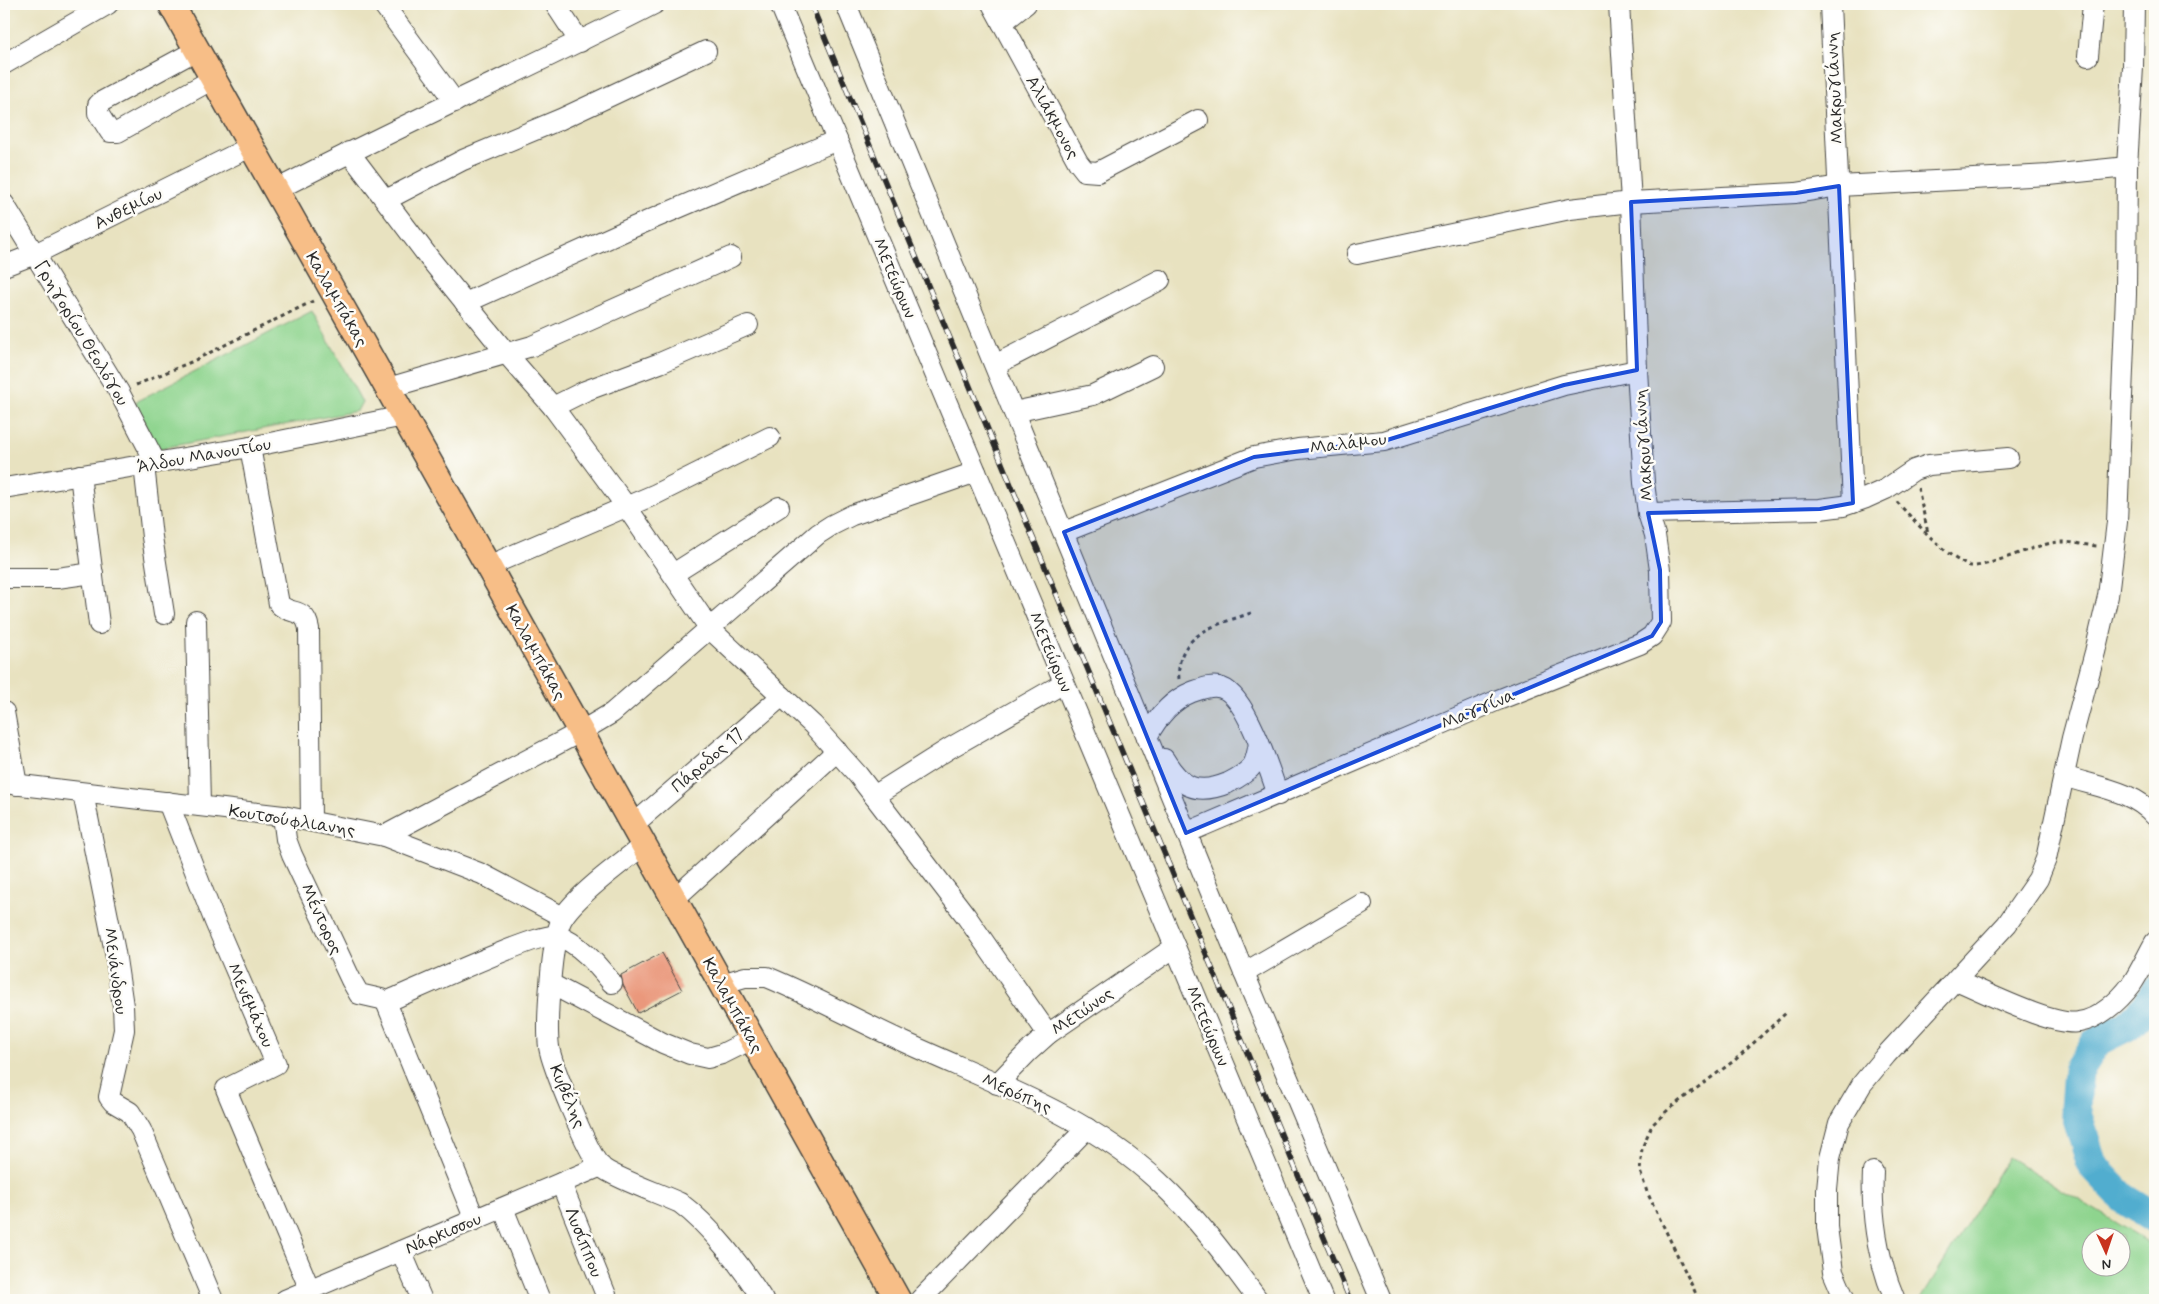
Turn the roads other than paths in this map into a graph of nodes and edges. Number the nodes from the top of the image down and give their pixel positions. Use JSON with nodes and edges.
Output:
{"nodes":[{"id":1,"x":108,"y":4,"type":"edge"},
{"id":2,"x":171,"y":4,"type":"edge"},
{"id":3,"x":383,"y":4,"type":"edge"},
{"id":4,"x":555,"y":4,"type":"edge"},
{"id":5,"x":654,"y":4,"type":"edge"},
{"id":6,"x":780,"y":4,"type":"edge"},
{"id":7,"x":846,"y":4,"type":"edge"},
{"id":8,"x":992,"y":4,"type":"edge"},
{"id":9,"x":1026,"y":4,"type":"edge"},
{"id":10,"x":1619,"y":4,"type":"edge"},
{"id":11,"x":1830,"y":4,"type":"edge"},
{"id":12,"x":2093,"y":4,"type":"edge"},
{"id":13,"x":2134,"y":4,"type":"edge"},
{"id":14,"x":1002,"y":23,"type":"junction"},
{"id":15,"x":580,"y":42,"type":"junction"},
{"id":16,"x":197,"y":50,"type":"junction"},
{"id":17,"x":706,"y":51,"type":"dead end"},
{"id":18,"x":2088,"y":56,"type":"dead end"},
{"id":19,"x":4,"y":64,"type":"edge"},
{"id":20,"x":213,"y":79,"type":"junction"},
{"id":21,"x":455,"y":102,"type":"junction"},
{"id":22,"x":1198,"y":120,"type":"dead end"},
{"id":23,"x":837,"y":140,"type":"junction"},
{"id":24,"x":250,"y":147,"type":"junction"},
{"id":25,"x":349,"y":152,"type":"junction"},
{"id":26,"x":2127,"y":168,"type":"junction"},
{"id":27,"x":1838,"y":186,"type":"junction"},
{"id":28,"x":276,"y":190,"type":"junction"},
{"id":29,"x":386,"y":200,"type":"junction"},
{"id":30,"x":1631,"y":202,"type":"junction"},
{"id":31,"x":4,"y":204,"type":"edge"},
{"id":32,"x":34,"y":254,"type":"junction"},
{"id":33,"x":1357,"y":254,"type":"dead end"},
{"id":34,"x":731,"y":256,"type":"dead end"},
{"id":35,"x":4,"y":266,"type":"edge"},
{"id":36,"x":1160,"y":280,"type":"dead end"},
{"id":37,"x":465,"y":303,"type":"junction"},
{"id":38,"x":748,"y":325,"type":"dead end"},
{"id":39,"x":506,"y":353,"type":"junction"},
{"id":40,"x":995,"y":366,"type":"junction"},
{"id":41,"x":1153,"y":366,"type":"dead end"},
{"id":42,"x":1637,"y":370,"type":"junction"},
{"id":43,"x":388,"y":388,"type":"junction"},
{"id":44,"x":553,"y":407,"type":"junction"},
{"id":45,"x":1014,"y":412,"type":"junction"},
{"id":46,"x":404,"y":416,"type":"junction"},
{"id":47,"x":770,"y":437,"type":"dead end"},
{"id":48,"x":250,"y":447,"type":"junction"},
{"id":49,"x":2008,"y":458,"type":"dead end"},
{"id":50,"x":150,"y":464,"type":"junction"},
{"id":51,"x":976,"y":472,"type":"junction"},
{"id":52,"x":80,"y":475,"type":"junction"},
{"id":53,"x":4,"y":488,"type":"edge"},
{"id":54,"x":1853,"y":503,"type":"junction"},
{"id":55,"x":626,"y":506,"type":"junction"},
{"id":56,"x":778,"y":507,"type":"dead end"},
{"id":57,"x":1648,"y":513,"type":"junction"},
{"id":58,"x":1064,"y":532,"type":"junction"},
{"id":59,"x":488,"y":566,"type":"junction"},
{"id":60,"x":93,"y":573,"type":"junction"},
{"id":61,"x":673,"y":574,"type":"junction"},
{"id":62,"x":4,"y":578,"type":"edge"},
{"id":63,"x":164,"y":614,"type":"dead end"},
{"id":64,"x":196,"y":621,"type":"dead end"},
{"id":65,"x":99,"y":624,"type":"dead end"},
{"id":66,"x":710,"y":629,"type":"junction"},
{"id":67,"x":1064,"y":683,"type":"junction"},
{"id":68,"x":782,"y":696,"type":"junction"},
{"id":69,"x":4,"y":712,"type":"edge"},
{"id":70,"x":580,"y":732,"type":"junction"},
{"id":71,"x":1150,"y":732,"type":"junction"},
{"id":72,"x":1259,"y":743,"type":"junction"},
{"id":73,"x":837,"y":751,"type":"junction"},
{"id":74,"x":1160,"y":760,"type":"junction"},
{"id":75,"x":2064,"y":776,"type":"junction"},
{"id":76,"x":10,"y":784,"type":"edge"},
{"id":77,"x":83,"y":793,"type":"junction"},
{"id":78,"x":1278,"y":795,"type":"junction"},
{"id":79,"x":874,"y":796,"type":"junction"},
{"id":80,"x":168,"y":802,"type":"junction"},
{"id":81,"x":200,"y":806,"type":"junction"},
{"id":82,"x":283,"y":816,"type":"junction"},
{"id":83,"x":2155,"y":816,"type":"edge"},
{"id":84,"x":311,"y":821,"type":"junction"},
{"id":85,"x":1186,"y":833,"type":"junction"},
{"id":86,"x":638,"y":835,"type":"junction"},
{"id":87,"x":384,"y":836,"type":"junction"},
{"id":88,"x":674,"y":899,"type":"junction"},
{"id":89,"x":1362,"y":904,"type":"dead end"},
{"id":90,"x":559,"y":926,"type":"junction"},
{"id":91,"x":2155,"y":942,"type":"edge"},
{"id":92,"x":1175,"y":947,"type":"junction"},
{"id":93,"x":1244,"y":973,"type":"junction"},
{"id":94,"x":1956,"y":980,"type":"junction"},
{"id":95,"x":612,"y":983,"type":"dead end"},
{"id":96,"x":551,"y":984,"type":"junction"},
{"id":97,"x":721,"y":984,"type":"junction"},
{"id":98,"x":386,"y":1002,"type":"junction"},
{"id":99,"x":1048,"y":1034,"type":"junction"},
{"id":100,"x":752,"y":1039,"type":"junction"},
{"id":101,"x":997,"y":1084,"type":"junction"},
{"id":102,"x":1087,"y":1128,"type":"junction"},
{"id":103,"x":601,"y":1166,"type":"junction"},
{"id":104,"x":1873,"y":1172,"type":"dead end"},
{"id":105,"x":561,"y":1183,"type":"junction"},
{"id":106,"x":502,"y":1208,"type":"junction"},
{"id":107,"x":475,"y":1220,"type":"junction"},
{"id":108,"x":401,"y":1251,"type":"junction"},
{"id":109,"x":310,"y":1290,"type":"junction"},
{"id":110,"x":213,"y":1300,"type":"edge"},
{"id":111,"x":286,"y":1300,"type":"edge"},
{"id":112,"x":422,"y":1300,"type":"edge"},
{"id":113,"x":540,"y":1300,"type":"edge"},
{"id":114,"x":608,"y":1300,"type":"edge"},
{"id":115,"x":763,"y":1300,"type":"edge"},
{"id":116,"x":898,"y":1300,"type":"edge"},
{"id":117,"x":920,"y":1300,"type":"edge"},
{"id":118,"x":1258,"y":1300,"type":"edge"},
{"id":119,"x":1323,"y":1300,"type":"edge"},
{"id":120,"x":1381,"y":1300,"type":"edge"},
{"id":121,"x":1845,"y":1300,"type":"edge"},
{"id":122,"x":1895,"y":1300,"type":"edge"}],
"edges":[{"from":1,"to":19,"type":"street"},
{"from":2,"to":16,"type":"main road","name":"Καλαμπάκας"},
{"from":3,"to":21,"type":"street"},
{"from":4,"to":15,"type":"street"},
{"from":5,"to":15,"type":"street"},
{"from":6,"to":23,"type":"street","name":"Μετεώρων"},
{"from":7,"to":40,"type":"street"},
{"from":8,"to":14,"type":"street","name":"Αλιάκμονος"},
{"from":9,"to":14,"type":"street"},
{"from":10,"to":30,"type":"street","name":"Μακρυγιάννη"},
{"from":11,"to":27,"type":"street","name":"Μακρυγιάννη"},
{"from":12,"to":18,"type":"street"},
{"from":13,"to":26,"type":"street"},
{"from":14,"to":22,"type":"street","name":"Αλιάκμονος"},
{"from":15,"to":21,"type":"street"},
{"from":16,"to":20,"type":"main road","name":"Καλαμπάκας"},
{"from":16,"to":20,"type":"street"},
{"from":17,"to":29,"type":"street"},
{"from":20,"to":24,"type":"main road","name":"Καλαμπάκας"},
{"from":21,"to":25,"type":"street"},
{"from":23,"to":37,"type":"street"},
{"from":23,"to":51,"type":"street","name":"Μετεώρων"},
{"from":24,"to":28,"type":"main road","name":"Καλαμπάκας"},
{"from":24,"to":32,"type":"street","name":"Ανθεμίου"},
{"from":25,"to":28,"type":"street"},
{"from":25,"to":29,"type":"street"},
{"from":26,"to":27,"type":"street"},
{"from":26,"to":75,"type":"street"},
{"from":27,"to":30,"type":"street"},
{"from":27,"to":54,"type":"street","name":"Μακρυγιάννη"},
{"from":28,"to":43,"type":"main road","name":"Καλαμπάκας"},
{"from":29,"to":37,"type":"street"},
{"from":30,"to":33,"type":"street"},
{"from":30,"to":42,"type":"street","name":"Μακρυγιάννη"},
{"from":31,"to":32,"type":"street","name":"Γρηγορίου Θεολόγου"},
{"from":32,"to":35,"type":"street","name":"Ανθεμίου"},
{"from":32,"to":50,"type":"street","name":"Γρηγορίου Θεολόγου"},
{"from":34,"to":39,"type":"street"},
{"from":36,"to":40,"type":"street"},
{"from":37,"to":39,"type":"street"},
{"from":38,"to":44,"type":"street"},
{"from":39,"to":43,"type":"street"},
{"from":39,"to":44,"type":"street"},
{"from":40,"to":45,"type":"street"},
{"from":41,"to":45,"type":"street"},
{"from":42,"to":57,"type":"street","name":"Μακρυγιάννη"},
{"from":42,"to":58,"type":"street","name":"Μαλάμου"},
{"from":43,"to":46,"type":"main road","name":"Καλαμπάκας"},
{"from":44,"to":55,"type":"street"},
{"from":45,"to":58,"type":"street"},
{"from":46,"to":48,"type":"street","name":"Άλδου Μανουτίου"},
{"from":46,"to":59,"type":"main road","name":"Καλαμπάκας"},
{"from":47,"to":55,"type":"street"},
{"from":48,"to":50,"type":"street","name":"Άλδου Μανουτίου"},
{"from":48,"to":84,"type":"street"},
{"from":49,"to":54,"type":"street","name":"Μακρυγιάννη"},
{"from":50,"to":52,"type":"street","name":"Άλδου Μανουτίου"},
{"from":50,"to":63,"type":"street"},
{"from":51,"to":66,"type":"street"},
{"from":51,"to":67,"type":"street","name":"Μετεώρων"},
{"from":52,"to":53,"type":"street","name":"Άλδου Μανουτίου"},
{"from":52,"to":60,"type":"street"},
{"from":54,"to":57,"type":"street","name":"Μακρυγιάννη"},
{"from":55,"to":59,"type":"street"},
{"from":55,"to":61,"type":"street"},
{"from":56,"to":61,"type":"street"},
{"from":57,"to":78,"type":"street","name":"Μαγγίνα"},
{"from":58,"to":71,"type":"street"},
{"from":59,"to":70,"type":"main road","name":"Καλαμπάκας"},
{"from":60,"to":62,"type":"street"},
{"from":60,"to":65,"type":"street"},
{"from":61,"to":66,"type":"street"},
{"from":64,"to":81,"type":"street"},
{"from":66,"to":68,"type":"street"},
{"from":66,"to":70,"type":"street"},
{"from":67,"to":79,"type":"street"},
{"from":67,"to":92,"type":"street","name":"Μετεώρων"},
{"from":68,"to":73,"type":"street"},
{"from":68,"to":86,"type":"street","name":"Πάροδος 17"},
{"from":69,"to":76,"type":"street"},
{"from":70,"to":86,"type":"main road","name":"Καλαμπάκας"},
{"from":70,"to":87,"type":"street"},
{"from":71,"to":72,"type":"street"},
{"from":71,"to":74,"type":"street"},
{"from":72,"to":74,"type":"street"},
{"from":72,"to":78,"type":"street"},
{"from":73,"to":79,"type":"street"},
{"from":73,"to":88,"type":"street"},
{"from":74,"to":85,"type":"street"},
{"from":75,"to":83,"type":"street"},
{"from":75,"to":94,"type":"street"},
{"from":76,"to":77,"type":"street","name":"Κουτσούφλιανης"},
{"from":77,"to":80,"type":"street","name":"Κουτσούφλιανης"},
{"from":77,"to":110,"type":"street","name":"Μενάνδρου"},
{"from":78,"to":85,"type":"street","name":"Μαγγίνα"},
{"from":79,"to":99,"type":"street"},
{"from":80,"to":81,"type":"street","name":"Κουτσούφλιανης"},
{"from":80,"to":109,"type":"street","name":"Μενεμάχου"},
{"from":81,"to":82,"type":"street","name":"Κουτσούφλιανης"},
{"from":82,"to":84,"type":"street","name":"Κουτσούφλιανης"},
{"from":82,"to":98,"type":"street","name":"Μέντορος"},
{"from":84,"to":87,"type":"street","name":"Κουτσούφλιανης"},
{"from":85,"to":93,"type":"street"},
{"from":86,"to":88,"type":"main road","name":"Καλαμπάκας"},
{"from":86,"to":90,"type":"street"},
{"from":87,"to":90,"type":"street","name":"Κουτσούφλιανης"},
{"from":88,"to":97,"type":"main road","name":"Καλαμπάκας"},
{"from":89,"to":93,"type":"street"},
{"from":90,"to":95,"type":"street","name":"Κουτσούφλιανης"},
{"from":90,"to":96,"type":"street","name":"Κυβέλης"},
{"from":90,"to":98,"type":"street"},
{"from":91,"to":94,"type":"street"},
{"from":92,"to":99,"type":"street","name":"Μετώνος"},
{"from":92,"to":119,"type":"street","name":"Μετεώρων"},
{"from":93,"to":120,"type":"street"},
{"from":94,"to":121,"type":"street"},
{"from":96,"to":100,"type":"street"},
{"from":96,"to":103,"type":"street","name":"Κυβέλης"},
{"from":97,"to":100,"type":"main road","name":"Καλαμπάκας"},
{"from":97,"to":101,"type":"street","name":"Μερόπης"},
{"from":98,"to":107,"type":"street"},
{"from":99,"to":101,"type":"street","name":"Μετώνος"},
{"from":100,"to":116,"type":"main road","name":"Καλαμπάκας"},
{"from":101,"to":102,"type":"street","name":"Μερόπης"},
{"from":102,"to":117,"type":"street"},
{"from":102,"to":118,"type":"street","name":"Μερόπης"},
{"from":103,"to":105,"type":"street","name":"Νάρκισσου"},
{"from":103,"to":115,"type":"street"},
{"from":104,"to":122,"type":"street"},
{"from":105,"to":106,"type":"street","name":"Νάρκισσου"},
{"from":105,"to":114,"type":"street","name":"Λυσίππου"},
{"from":106,"to":107,"type":"street","name":"Νάρκισσου"},
{"from":106,"to":113,"type":"street"},
{"from":107,"to":108,"type":"street","name":"Νάρκισσου"},
{"from":108,"to":109,"type":"street","name":"Νάρκισσου"},
{"from":108,"to":112,"type":"street"},
{"from":109,"to":111,"type":"street","name":"Νάρκισσου"}]}
